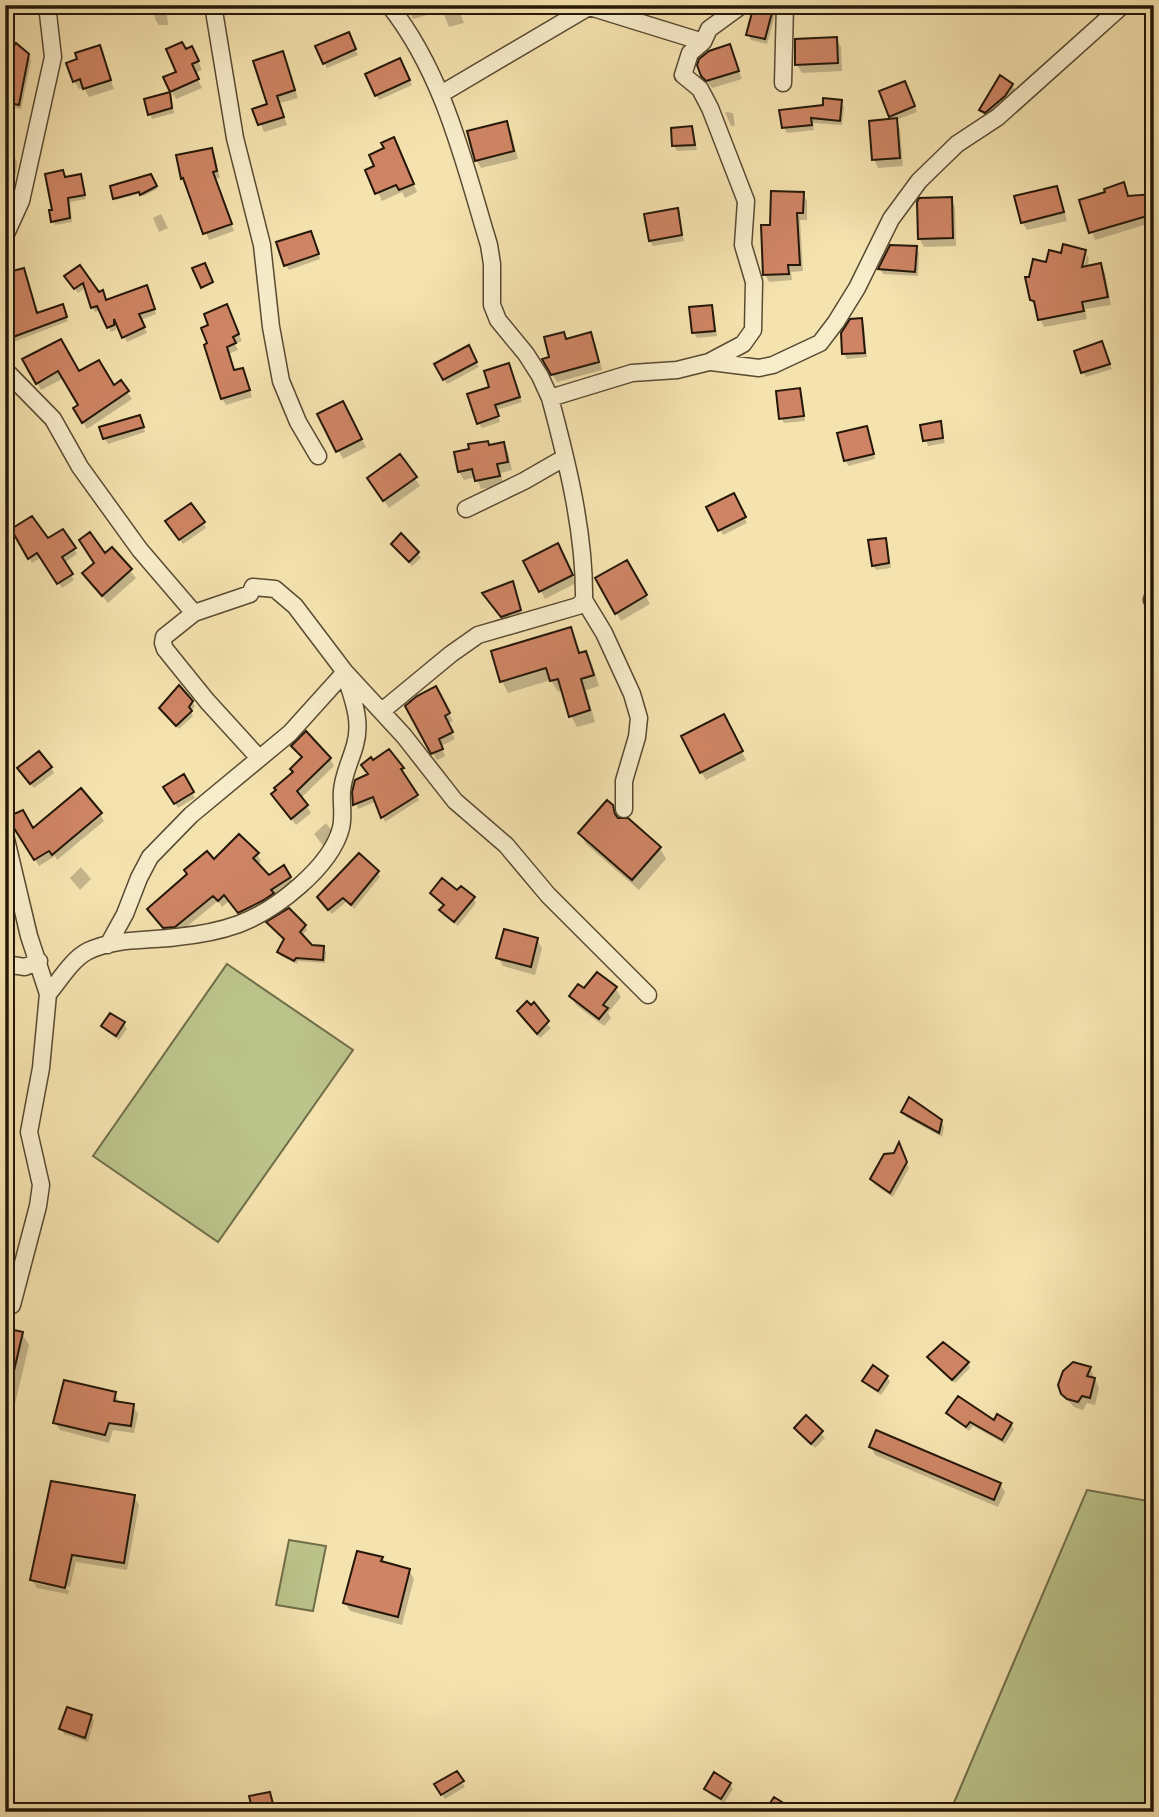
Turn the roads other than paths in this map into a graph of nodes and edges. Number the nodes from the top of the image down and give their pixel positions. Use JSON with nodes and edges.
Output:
{"nodes":[{"id":1,"x":47,"y":5,"type":"edge"},
{"id":2,"x":213,"y":5,"type":"edge"},
{"id":3,"x":389,"y":5,"type":"edge"},
{"id":4,"x":742,"y":5,"type":"edge"},
{"id":5,"x":785,"y":5,"type":"edge"},
{"id":6,"x":1123,"y":5,"type":"edge"},
{"id":7,"x":591,"y":6,"type":"edge"},
{"id":8,"x":703,"y":42,"type":"junction"},
{"id":9,"x":783,"y":83,"type":"dead end"},
{"id":10,"x":441,"y":94,"type":"junction"},
{"id":11,"x":5,"y":236,"type":"edge"},
{"id":12,"x":709,"y":362,"type":"junction"},
{"id":13,"x":5,"y":370,"type":"edge"},
{"id":14,"x":550,"y":398,"type":"junction"},
{"id":15,"x":318,"y":456,"type":"dead end"},
{"id":16,"x":564,"y":458,"type":"junction"},
{"id":17,"x":466,"y":509,"type":"dead end"},
{"id":18,"x":584,"y":600,"type":"junction"},
{"id":19,"x":194,"y":613,"type":"junction"},
{"id":20,"x":345,"y":671,"type":"junction"},
{"id":21,"x":382,"y":711,"type":"junction"},
{"id":22,"x":259,"y":758,"type":"junction"},
{"id":23,"x":624,"y":809,"type":"dead end"},
{"id":24,"x":5,"y":835,"type":"edge"},
{"id":25,"x":108,"y":945,"type":"junction"},
{"id":26,"x":39,"y":961,"type":"junction"},
{"id":27,"x":5,"y":964,"type":"edge"},
{"id":28,"x":48,"y":994,"type":"junction"},
{"id":29,"x":648,"y":995,"type":"dead end"},
{"id":30,"x":12,"y":1305,"type":"dead end"}],
"edges":[{"from":1,"to":11,"type":"street"},
{"from":2,"to":15,"type":"street"},
{"from":3,"to":10,"type":"street"},
{"from":4,"to":8,"type":"street"},
{"from":5,"to":9,"type":"street"},
{"from":6,"to":12,"type":"street"},
{"from":7,"to":8,"type":"street"},
{"from":7,"to":10,"type":"street"},
{"from":8,"to":12,"type":"street"},
{"from":10,"to":14,"type":"street"},
{"from":12,"to":14,"type":"street"},
{"from":13,"to":19,"type":"street"},
{"from":14,"to":16,"type":"street"},
{"from":16,"to":17,"type":"street"},
{"from":16,"to":18,"type":"street"},
{"from":18,"to":21,"type":"street"},
{"from":18,"to":23,"type":"street"},
{"from":19,"to":20,"type":"street"},
{"from":19,"to":22,"type":"street"},
{"from":20,"to":21,"type":"street"},
{"from":20,"to":22,"type":"street"},
{"from":20,"to":25,"type":"street"},
{"from":21,"to":29,"type":"street"},
{"from":22,"to":25,"type":"street"},
{"from":24,"to":26,"type":"street"},
{"from":25,"to":28,"type":"street"},
{"from":26,"to":27,"type":"street"},
{"from":26,"to":28,"type":"street"},
{"from":28,"to":30,"type":"street"}]}
